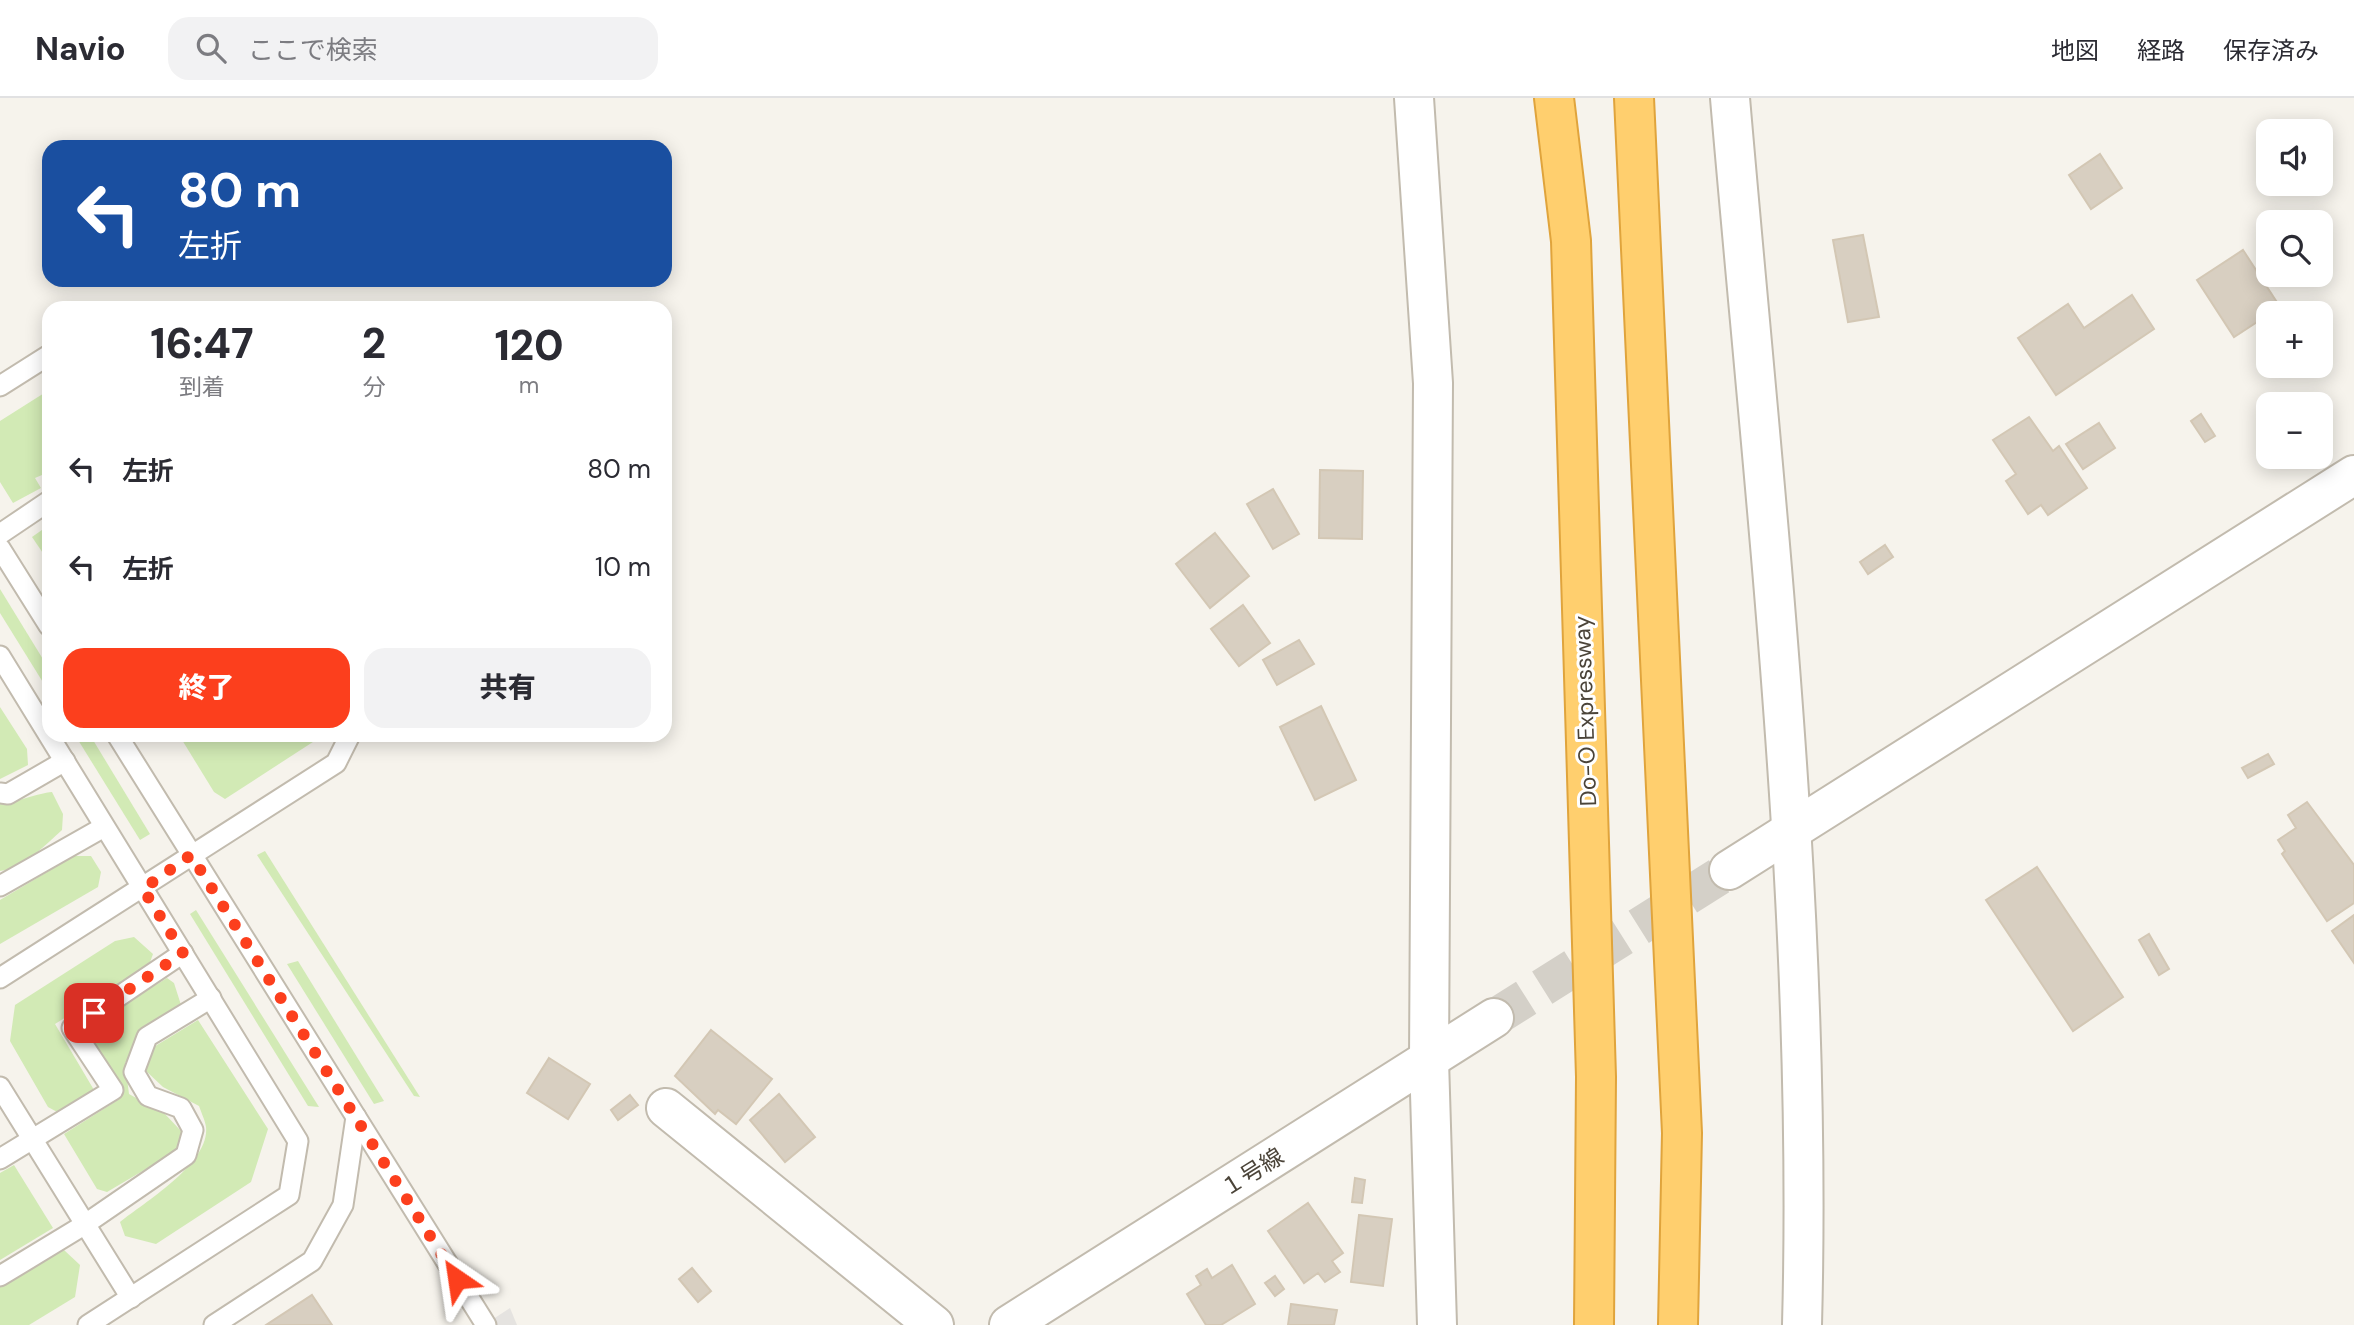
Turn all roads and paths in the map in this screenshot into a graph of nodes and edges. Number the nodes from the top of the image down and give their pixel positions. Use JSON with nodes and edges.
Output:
{"nodes":[{"id":1,"x":1413,"y":98,"type":"edge"},
{"id":2,"x":1554,"y":98,"type":"edge"},
{"id":3,"x":1634,"y":98,"type":"edge"},
{"id":4,"x":1730,"y":98,"type":"edge"},
{"id":5,"x":42,"y":359,"type":"edge"},
{"id":6,"x":0,"y":386,"type":"edge"},
{"id":7,"x":2354,"y":475,"type":"edge"},
{"id":8,"x":42,"y":506,"type":"edge"},
{"id":9,"x":0,"y":534,"type":"edge"},
{"id":10,"x":0,"y":548,"type":"edge"},
{"id":11,"x":42,"y":615,"type":"edge"},
{"id":12,"x":0,"y":656,"type":"edge"},
{"id":13,"x":42,"y":724,"type":"edge"},
{"id":14,"x":53,"y":742,"type":"edge"},
{"id":15,"x":121,"y":742,"type":"edge"},
{"id":16,"x":347,"y":742,"type":"edge"},
{"id":17,"x":65,"y":761,"type":"junction"},
{"id":18,"x":0,"y":793,"type":"edge"},
{"id":19,"x":104,"y":827,"type":"junction"},
{"id":20,"x":1793,"y":830,"type":"junction"},
{"id":21,"x":191,"y":855,"type":"junction"},
{"id":22,"x":1729,"y":870,"type":"tunnel mouth"},
{"id":23,"x":0,"y":886,"type":"edge"},
{"id":24,"x":143,"y":889,"type":"junction"},
{"id":25,"x":183,"y":953,"type":"junction"},
{"id":26,"x":0,"y":978,"type":"edge"},
{"id":27,"x":211,"y":998,"type":"junction"},
{"id":28,"x":1494,"y":1018,"type":"tunnel mouth"},
{"id":29,"x":1429,"y":1060,"type":"junction"},
{"id":30,"x":0,"y":1087,"type":"edge"},
{"id":31,"x":666,"y":1108,"type":"dead end"},
{"id":32,"x":356,"y":1117,"type":"junction"},
{"id":33,"x":32,"y":1139,"type":"junction"},
{"id":34,"x":0,"y":1158,"type":"edge"},
{"id":35,"x":84,"y":1224,"type":"junction"},
{"id":36,"x":0,"y":1276,"type":"edge"},
{"id":37,"x":131,"y":1298,"type":"junction"},
{"id":38,"x":89,"y":1325,"type":"edge"},
{"id":39,"x":214,"y":1325,"type":"edge"},
{"id":40,"x":486,"y":1325,"type":"edge"},
{"id":41,"x":934,"y":1325,"type":"edge"},
{"id":42,"x":1009,"y":1325,"type":"edge"},
{"id":43,"x":1437,"y":1325,"type":"edge"},
{"id":44,"x":1594,"y":1325,"type":"edge"},
{"id":45,"x":1678,"y":1325,"type":"edge"},
{"id":46,"x":1802,"y":1325,"type":"edge"}],
"edges":[{"from":1,"to":29,"type":"street"},
{"from":2,"to":44,"type":"highway","name":"Do-O Expressway"},
{"from":3,"to":45,"type":"highway"},
{"from":4,"to":20,"type":"street"},
{"from":5,"to":6,"type":"lane"},
{"from":7,"to":20,"type":"street"},
{"from":8,"to":9,"type":"lane"},
{"from":10,"to":11,"type":"lane"},
{"from":12,"to":13,"type":"lane"},
{"from":14,"to":17,"type":"lane"},
{"from":15,"to":21,"type":"lane"},
{"from":16,"to":21,"type":"lane"},
{"from":17,"to":18,"type":"lane"},
{"from":17,"to":19,"type":"lane"},
{"from":19,"to":23,"type":"lane"},
{"from":19,"to":24,"type":"lane"},
{"from":20,"to":22,"type":"street"},
{"from":20,"to":46,"type":"street"},
{"from":21,"to":24,"type":"lane"},
{"from":21,"to":32,"type":"lane"},
{"from":24,"to":25,"type":"lane"},
{"from":24,"to":26,"type":"lane"},
{"from":25,"to":27,"type":"lane"},
{"from":25,"to":33,"type":"lane"},
{"from":27,"to":35,"type":"lane"},
{"from":27,"to":37,"type":"lane"},
{"from":28,"to":29,"type":"street","name":"１号線"},
{"from":29,"to":42,"type":"street","name":"１号線"},
{"from":29,"to":43,"type":"street"},
{"from":30,"to":33,"type":"lane"},
{"from":31,"to":41,"type":"street"},
{"from":32,"to":39,"type":"lane"},
{"from":32,"to":40,"type":"lane"},
{"from":33,"to":34,"type":"lane"},
{"from":33,"to":35,"type":"lane"},
{"from":35,"to":36,"type":"lane"},
{"from":35,"to":37,"type":"lane"},
{"from":37,"to":38,"type":"lane"}]}
